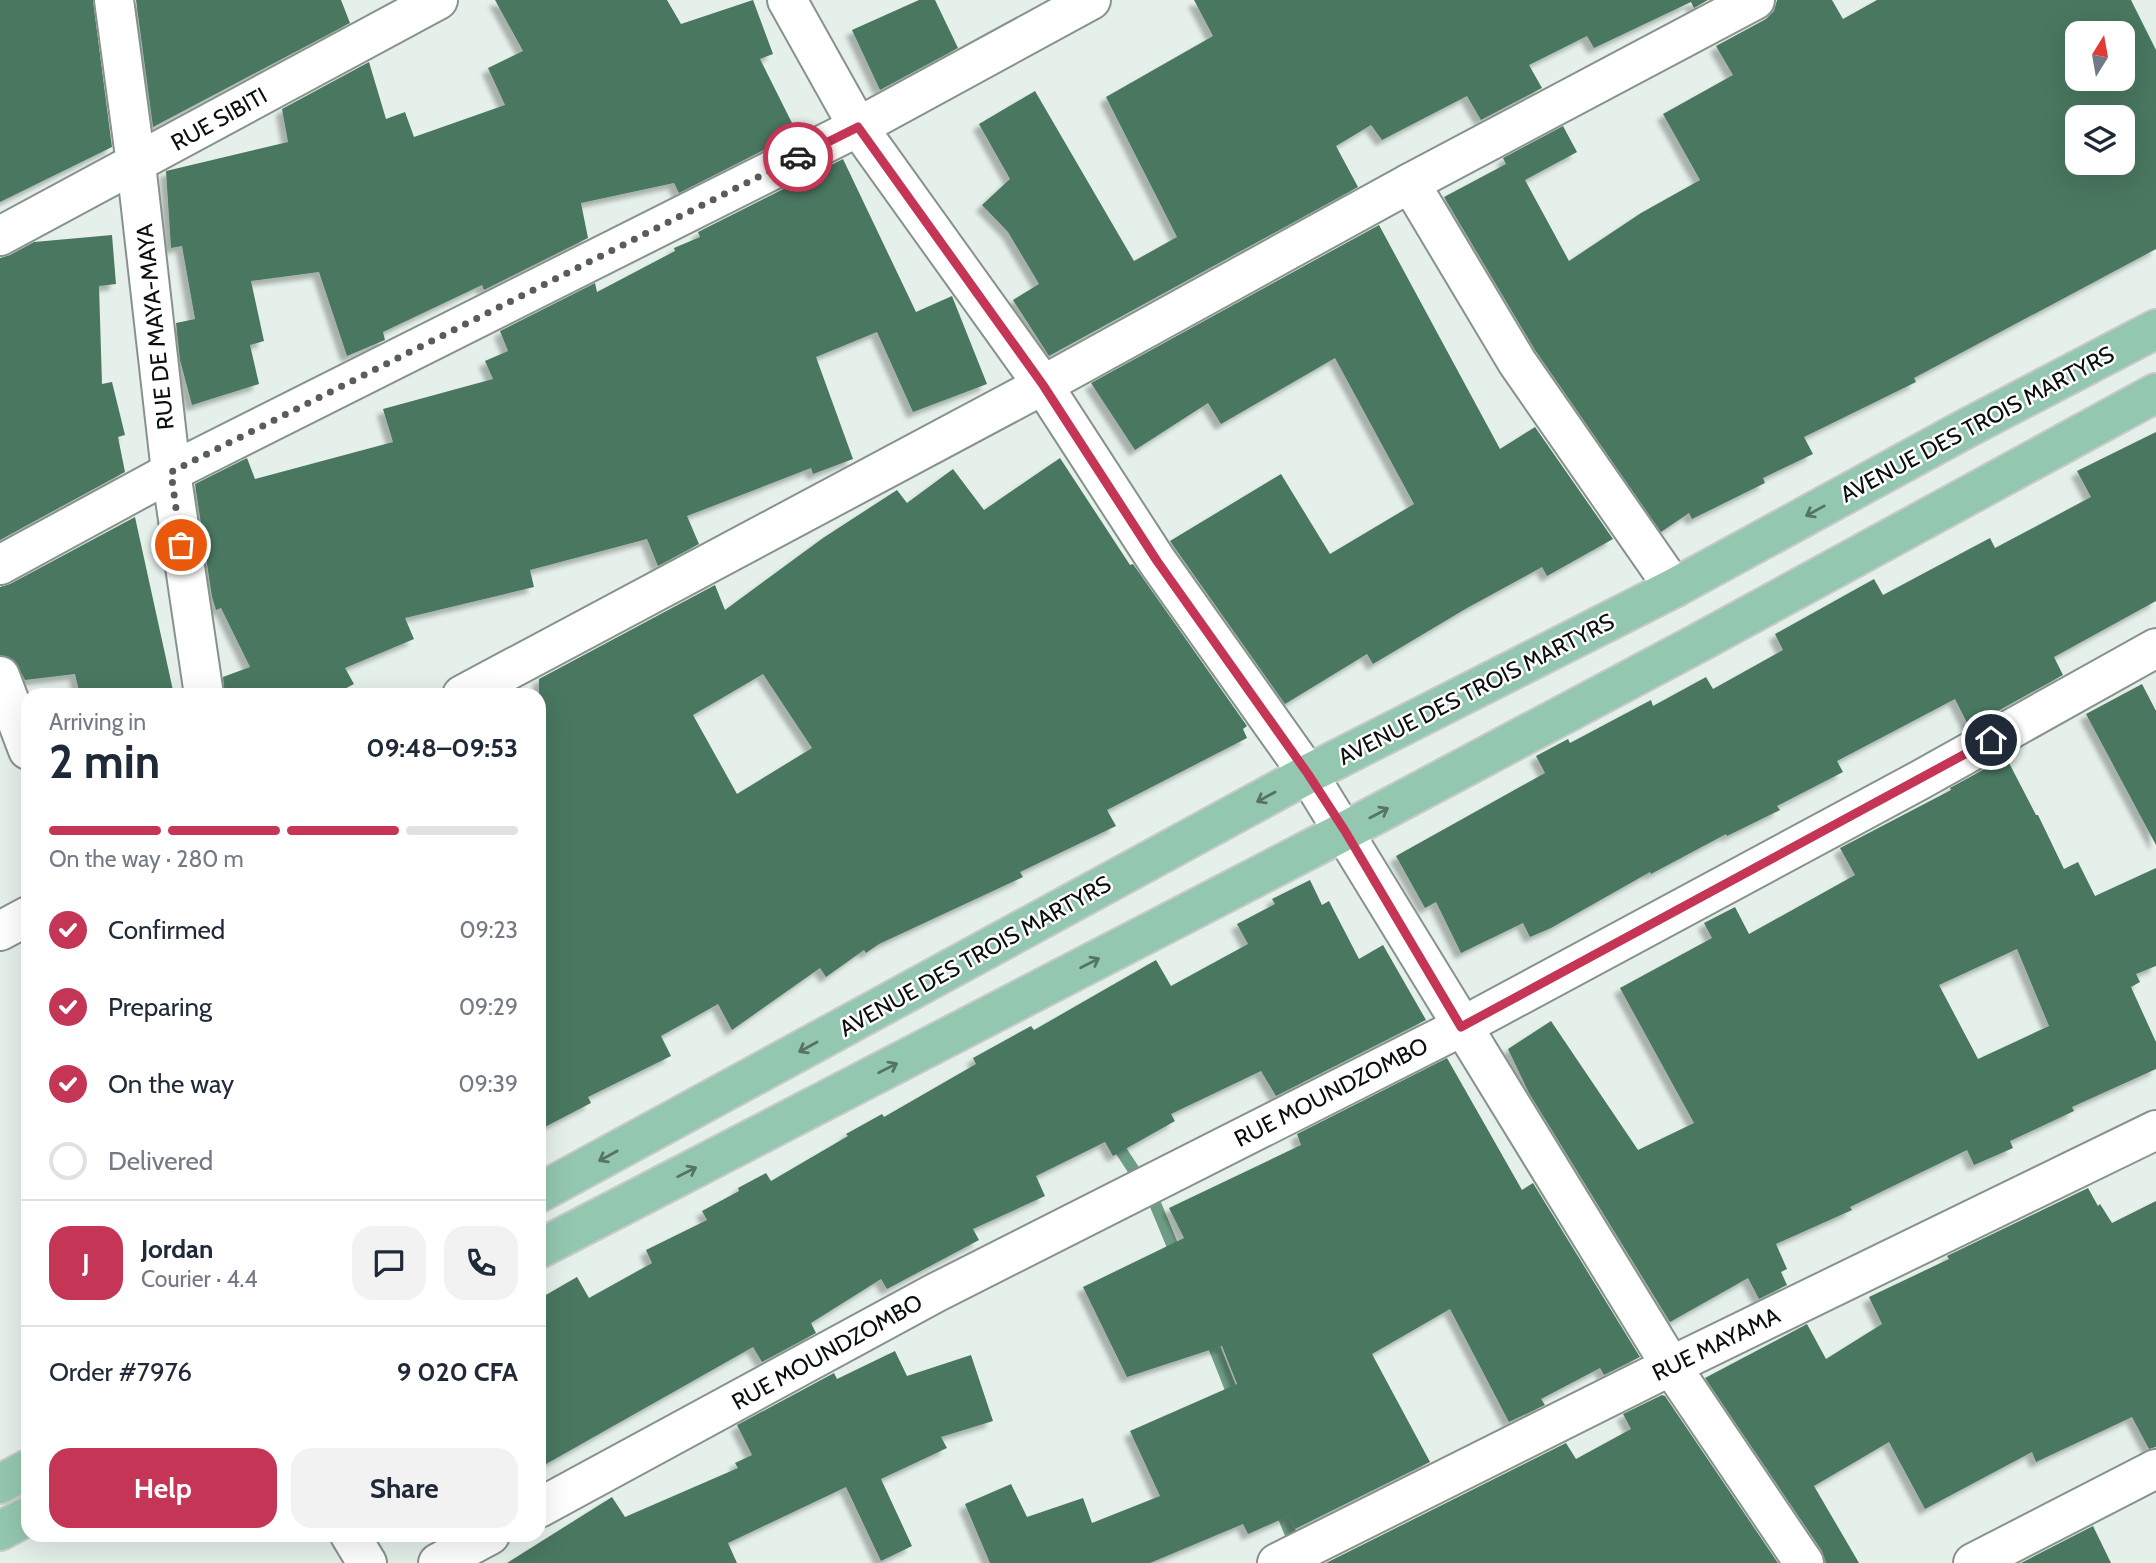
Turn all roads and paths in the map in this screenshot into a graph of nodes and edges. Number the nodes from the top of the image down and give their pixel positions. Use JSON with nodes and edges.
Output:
{"nodes":[{"id":1,"x":114,"y":0,"type":"edge"},
{"id":2,"x":438,"y":0,"type":"edge"},
{"id":3,"x":787,"y":0,"type":"edge"},
{"id":4,"x":1091,"y":0,"type":"edge"},
{"id":5,"x":1755,"y":0,"type":"edge"},
{"id":6,"x":858,"y":127,"type":"junction"},
{"id":7,"x":136,"y":164,"type":"junction"},
{"id":8,"x":1410,"y":183,"type":"junction"},
{"id":9,"x":0,"y":236,"type":"edge"},
{"id":10,"x":2156,"y":329,"type":"edge"},
{"id":11,"x":1043,"y":385,"type":"junction"},
{"id":12,"x":2156,"y":393,"type":"edge"},
{"id":13,"x":171,"y":472,"type":"junction"},
{"id":14,"x":0,"y":565,"type":"edge"},
{"id":15,"x":1674,"y":588,"type":"junction"},
{"id":16,"x":2156,"y":648,"type":"edge"},
{"id":17,"x":0,"y":676,"type":"edge"},
{"id":18,"x":203,"y":688,"type":"edge"},
{"id":19,"x":475,"y":688,"type":"edge"},
{"id":20,"x":21,"y":732,"type":"edge"},
{"id":21,"x":1308,"y":774,"type":"junction"},
{"id":22,"x":1345,"y":831,"type":"junction"},
{"id":23,"x":21,"y":920,"type":"edge"},
{"id":24,"x":0,"y":931,"type":"edge"},
{"id":25,"x":1461,"y":1027,"type":"junction"},
{"id":26,"x":2156,"y":1130,"type":"edge"},
{"id":27,"x":546,"y":1189,"type":"edge"},
{"id":28,"x":546,"y":1245,"type":"edge"},
{"id":29,"x":1671,"y":1366,"type":"junction"},
{"id":30,"x":2156,"y":1469,"type":"edge"},
{"id":31,"x":21,"y":1473,"type":"edge"},
{"id":32,"x":0,"y":1484,"type":"edge"},
{"id":33,"x":546,"y":1504,"type":"edge"},
{"id":34,"x":21,"y":1520,"type":"edge"},
{"id":35,"x":0,"y":1531,"type":"edge"},
{"id":36,"x":354,"y":1542,"type":"edge"},
{"id":37,"x":477,"y":1542,"type":"edge"},
{"id":38,"x":367,"y":1563,"type":"edge"},
{"id":39,"x":438,"y":1563,"type":"edge"},
{"id":40,"x":1277,"y":1563,"type":"edge"},
{"id":41,"x":1804,"y":1563,"type":"edge"},
{"id":42,"x":1973,"y":1563,"type":"edge"}],
"edges":[{"from":1,"to":7,"type":"street","name":"RUE DE MAYA-MAYA"},
{"from":2,"to":7,"type":"street","name":"RUE SIBITI"},
{"from":3,"to":6,"type":"street"},
{"from":4,"to":6,"type":"street"},
{"from":5,"to":8,"type":"street"},
{"from":6,"to":11,"type":"street"},
{"from":6,"to":13,"type":"street"},
{"from":7,"to":9,"type":"street","name":"RUE SIBITI"},
{"from":7,"to":13,"type":"street","name":"RUE DE MAYA-MAYA"},
{"from":8,"to":11,"type":"street"},
{"from":8,"to":15,"type":"street"},
{"from":10,"to":15,"type":"main road","name":"AVENUE DES TROIS MARTYRS","one_way":true},
{"from":11,"to":19,"type":"street"},
{"from":11,"to":21,"type":"street"},
{"from":22,"to":12,"type":"main road","one_way":true},
{"from":13,"to":14,"type":"street"},
{"from":13,"to":18,"type":"street","name":"RUE DE MAYA-MAYA"},
{"from":15,"to":21,"type":"main road","name":"AVENUE DES TROIS MARTYRS"},
{"from":16,"to":25,"type":"street","name":"RUE MOUNDZOMBO"},
{"from":17,"to":20,"type":"street"},
{"from":21,"to":22,"type":"street"},
{"from":21,"to":27,"type":"main road","name":"AVENUE DES TROIS MARTYRS","one_way":true},
{"from":22,"to":25,"type":"street"},
{"from":28,"to":22,"type":"main road","one_way":true},
{"from":23,"to":24,"type":"street"},
{"from":25,"to":29,"type":"street"},
{"from":25,"to":33,"type":"street","name":"RUE MOUNDZOMBO"},
{"from":26,"to":29,"type":"street","name":"RUE MAYAMA"},
{"from":29,"to":40,"type":"street","name":"RUE MAYAMA"},
{"from":29,"to":41,"type":"street"},
{"from":30,"to":42,"type":"street"},
{"from":31,"to":32,"type":"main road"},
{"from":34,"to":35,"type":"main road"},
{"from":36,"to":38,"type":"street"},
{"from":37,"to":39,"type":"street"}]}
